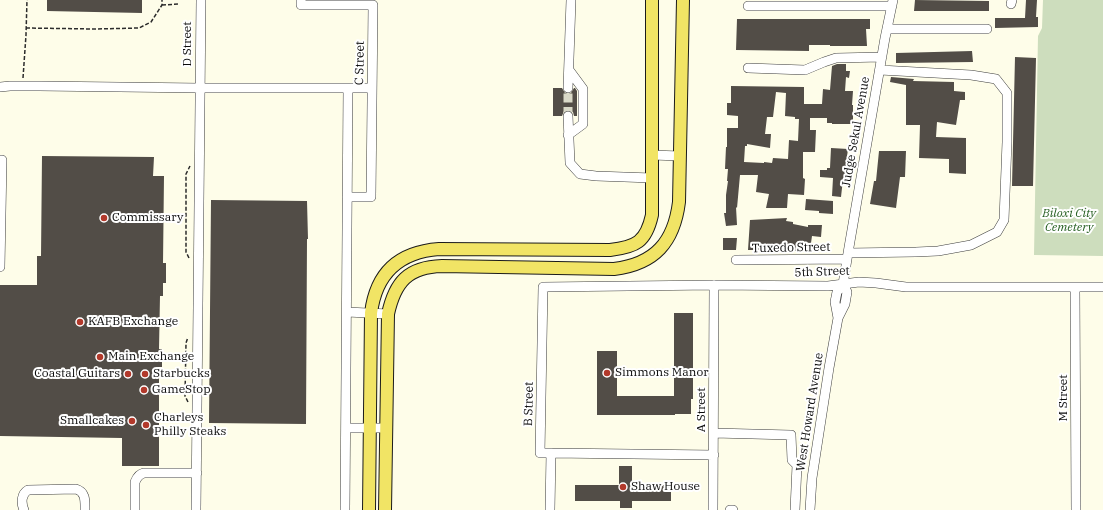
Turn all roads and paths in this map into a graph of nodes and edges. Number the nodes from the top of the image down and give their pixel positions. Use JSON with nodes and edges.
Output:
{"nodes":[{"id":1,"x":27,"y":0,"type":"edge"},
{"id":2,"x":162,"y":0,"type":"edge"},
{"id":3,"x":201,"y":0,"type":"edge"},
{"id":4,"x":301,"y":0,"type":"edge"},
{"id":5,"x":571,"y":0,"type":"edge"},
{"id":6,"x":652,"y":0,"type":"edge"},
{"id":7,"x":683,"y":0,"type":"edge"},
{"id":8,"x":892,"y":3,"type":"edge"},
{"id":9,"x":179,"y":4,"type":"dead end"},
{"id":10,"x":162,"y":5,"type":"junction"},
{"id":11,"x":748,"y":6,"type":"dead end"},
{"id":12,"x":26,"y":28,"type":"junction"},
{"id":13,"x":887,"y":29,"type":"junction"},
{"id":14,"x":987,"y":29,"type":"dead end"},
{"id":15,"x":882,"y":57,"type":"junction"},
{"id":16,"x":748,"y":68,"type":"dead end"},
{"id":17,"x":569,"y":70,"type":"junction"},
{"id":18,"x":880,"y":70,"type":"junction"},
{"id":19,"x":22,"y":86,"type":"junction"},
{"id":20,"x":0,"y":88,"type":"edge"},
{"id":21,"x":200,"y":88,"type":"junction"},
{"id":22,"x":348,"y":88,"type":"junction"},
{"id":23,"x":372,"y":88,"type":"junction"},
{"id":24,"x":568,"y":88,"type":"tunnel mouth"},
{"id":25,"x":568,"y":116,"type":"tunnel mouth"},
{"id":26,"x":568,"y":135,"type":"junction"},
{"id":27,"x":652,"y":155,"type":"junction"},
{"id":28,"x":680,"y":156,"type":"junction"},
{"id":29,"x":0,"y":160,"type":"edge"},
{"id":30,"x":191,"y":164,"type":"dead end"},
{"id":31,"x":652,"y":178,"type":"junction"},
{"id":32,"x":347,"y":197,"type":"junction"},
{"id":33,"x":847,"y":256,"type":"junction"},
{"id":34,"x":736,"y":260,"type":"dead end"},
{"id":35,"x":191,"y":261,"type":"dead end"},
{"id":36,"x":0,"y":267,"type":"edge"},
{"id":37,"x":846,"y":270,"type":"joint"},
{"id":38,"x":843,"y":284,"type":"junction"},
{"id":39,"x":714,"y":285,"type":"junction"},
{"id":40,"x":543,"y":287,"type":"joint"},
{"id":41,"x":1075,"y":287,"type":"junction"},
{"id":42,"x":1103,"y":287,"type":"edge"},
{"id":43,"x":347,"y":312,"type":"junction"},
{"id":44,"x":371,"y":313,"type":"junction"},
{"id":45,"x":388,"y":314,"type":"junction"},
{"id":46,"x":190,"y":333,"type":"dead end"},
{"id":47,"x":189,"y":405,"type":"dead end"},
{"id":48,"x":346,"y":428,"type":"junction"},
{"id":49,"x":370,"y":428,"type":"junction"},
{"id":50,"x":386,"y":428,"type":"junction"},
{"id":51,"x":714,"y":433,"type":"junction"},
{"id":52,"x":551,"y":453,"type":"junction"},
{"id":53,"x":714,"y":455,"type":"junction"},
{"id":54,"x":197,"y":473,"type":"junction"},
{"id":55,"x":24,"y":510,"type":"edge"},
{"id":56,"x":84,"y":510,"type":"edge"},
{"id":57,"x":135,"y":510,"type":"edge"},
{"id":58,"x":196,"y":510,"type":"edge"},
{"id":59,"x":345,"y":510,"type":"edge"},
{"id":60,"x":369,"y":510,"type":"edge"},
{"id":61,"x":385,"y":510,"type":"edge"},
{"id":62,"x":550,"y":510,"type":"edge"},
{"id":63,"x":713,"y":510,"type":"edge"},
{"id":64,"x":795,"y":510,"type":"edge"},
{"id":65,"x":810,"y":510,"type":"edge"},
{"id":66,"x":1076,"y":510,"type":"edge"}],
"edges":[{"from":1,"to":12,"type":"path"},
{"from":2,"to":10,"type":"path"},
{"from":3,"to":21,"type":"street","name":"D Street"},
{"from":4,"to":23,"type":"street","name":"C Street"},
{"from":5,"to":17,"type":"street"},
{"from":6,"to":27,"type":"main road"},
{"from":7,"to":28,"type":"main road"},
{"from":8,"to":11,"type":"street"},
{"from":8,"to":13,"type":"street","name":"Judge Sekul Avenue"},
{"from":9,"to":10,"type":"path"},
{"from":10,"to":12,"type":"path"},
{"from":12,"to":19,"type":"path"},
{"from":13,"to":14,"type":"street"},
{"from":13,"to":15,"type":"street","name":"Judge Sekul Avenue"},
{"from":15,"to":16,"type":"street"},
{"from":15,"to":18,"type":"street","name":"Judge Sekul Avenue"},
{"from":17,"to":24,"type":"street"},
{"from":17,"to":26,"type":"street"},
{"from":18,"to":33,"type":"street","name":"Judge Sekul Avenue"},
{"from":18,"to":33,"type":"street","name":"Tuxedo Street"},
{"from":19,"to":20,"type":"street"},
{"from":19,"to":21,"type":"street"},
{"from":21,"to":22,"type":"street"},
{"from":21,"to":54,"type":"street","name":"D Street"},
{"from":22,"to":23,"type":"street"},
{"from":22,"to":32,"type":"street"},
{"from":23,"to":32,"type":"street","name":"C Street"},
{"from":25,"to":26,"type":"street"},
{"from":26,"to":31,"type":"street"},
{"from":27,"to":28,"type":"street"},
{"from":27,"to":31,"type":"main road"},
{"from":28,"to":45,"type":"main road"},
{"from":29,"to":36,"type":"street"},
{"from":30,"to":35,"type":"path"},
{"from":31,"to":44,"type":"main road"},
{"from":32,"to":43,"type":"street"},
{"from":33,"to":34,"type":"street","name":"Tuxedo Street"},
{"from":33,"to":37,"type":"street","name":"Judge Sekul Avenue"},
{"from":37,"to":38,"type":"street","name":"West Howard Avenue"},
{"from":38,"to":39,"type":"street","name":"5th Street"},
{"from":38,"to":41,"type":"street","name":"5th Street"},
{"from":38,"to":65,"type":"street","name":"West Howard Avenue"},
{"from":39,"to":40,"type":"street","name":"5th Street"},
{"from":39,"to":51,"type":"street","name":"A Street"},
{"from":40,"to":52,"type":"street","name":"B Street"},
{"from":41,"to":42,"type":"street","name":"5th Street"},
{"from":41,"to":66,"type":"street","name":"M Street"},
{"from":43,"to":44,"type":"street"},
{"from":43,"to":48,"type":"street"},
{"from":44,"to":45,"type":"street"},
{"from":44,"to":49,"type":"main road"},
{"from":45,"to":50,"type":"main road"},
{"from":46,"to":47,"type":"path"},
{"from":48,"to":49,"type":"street"},
{"from":48,"to":59,"type":"street"},
{"from":49,"to":50,"type":"street"},
{"from":49,"to":60,"type":"main road"},
{"from":50,"to":61,"type":"main road"},
{"from":51,"to":53,"type":"street","name":"A Street"},
{"from":51,"to":64,"type":"street"},
{"from":52,"to":53,"type":"street"},
{"from":52,"to":62,"type":"street"},
{"from":53,"to":63,"type":"street","name":"A Street"},
{"from":54,"to":57,"type":"street"},
{"from":54,"to":58,"type":"street","name":"D Street"},
{"from":55,"to":56,"type":"street"}]}
